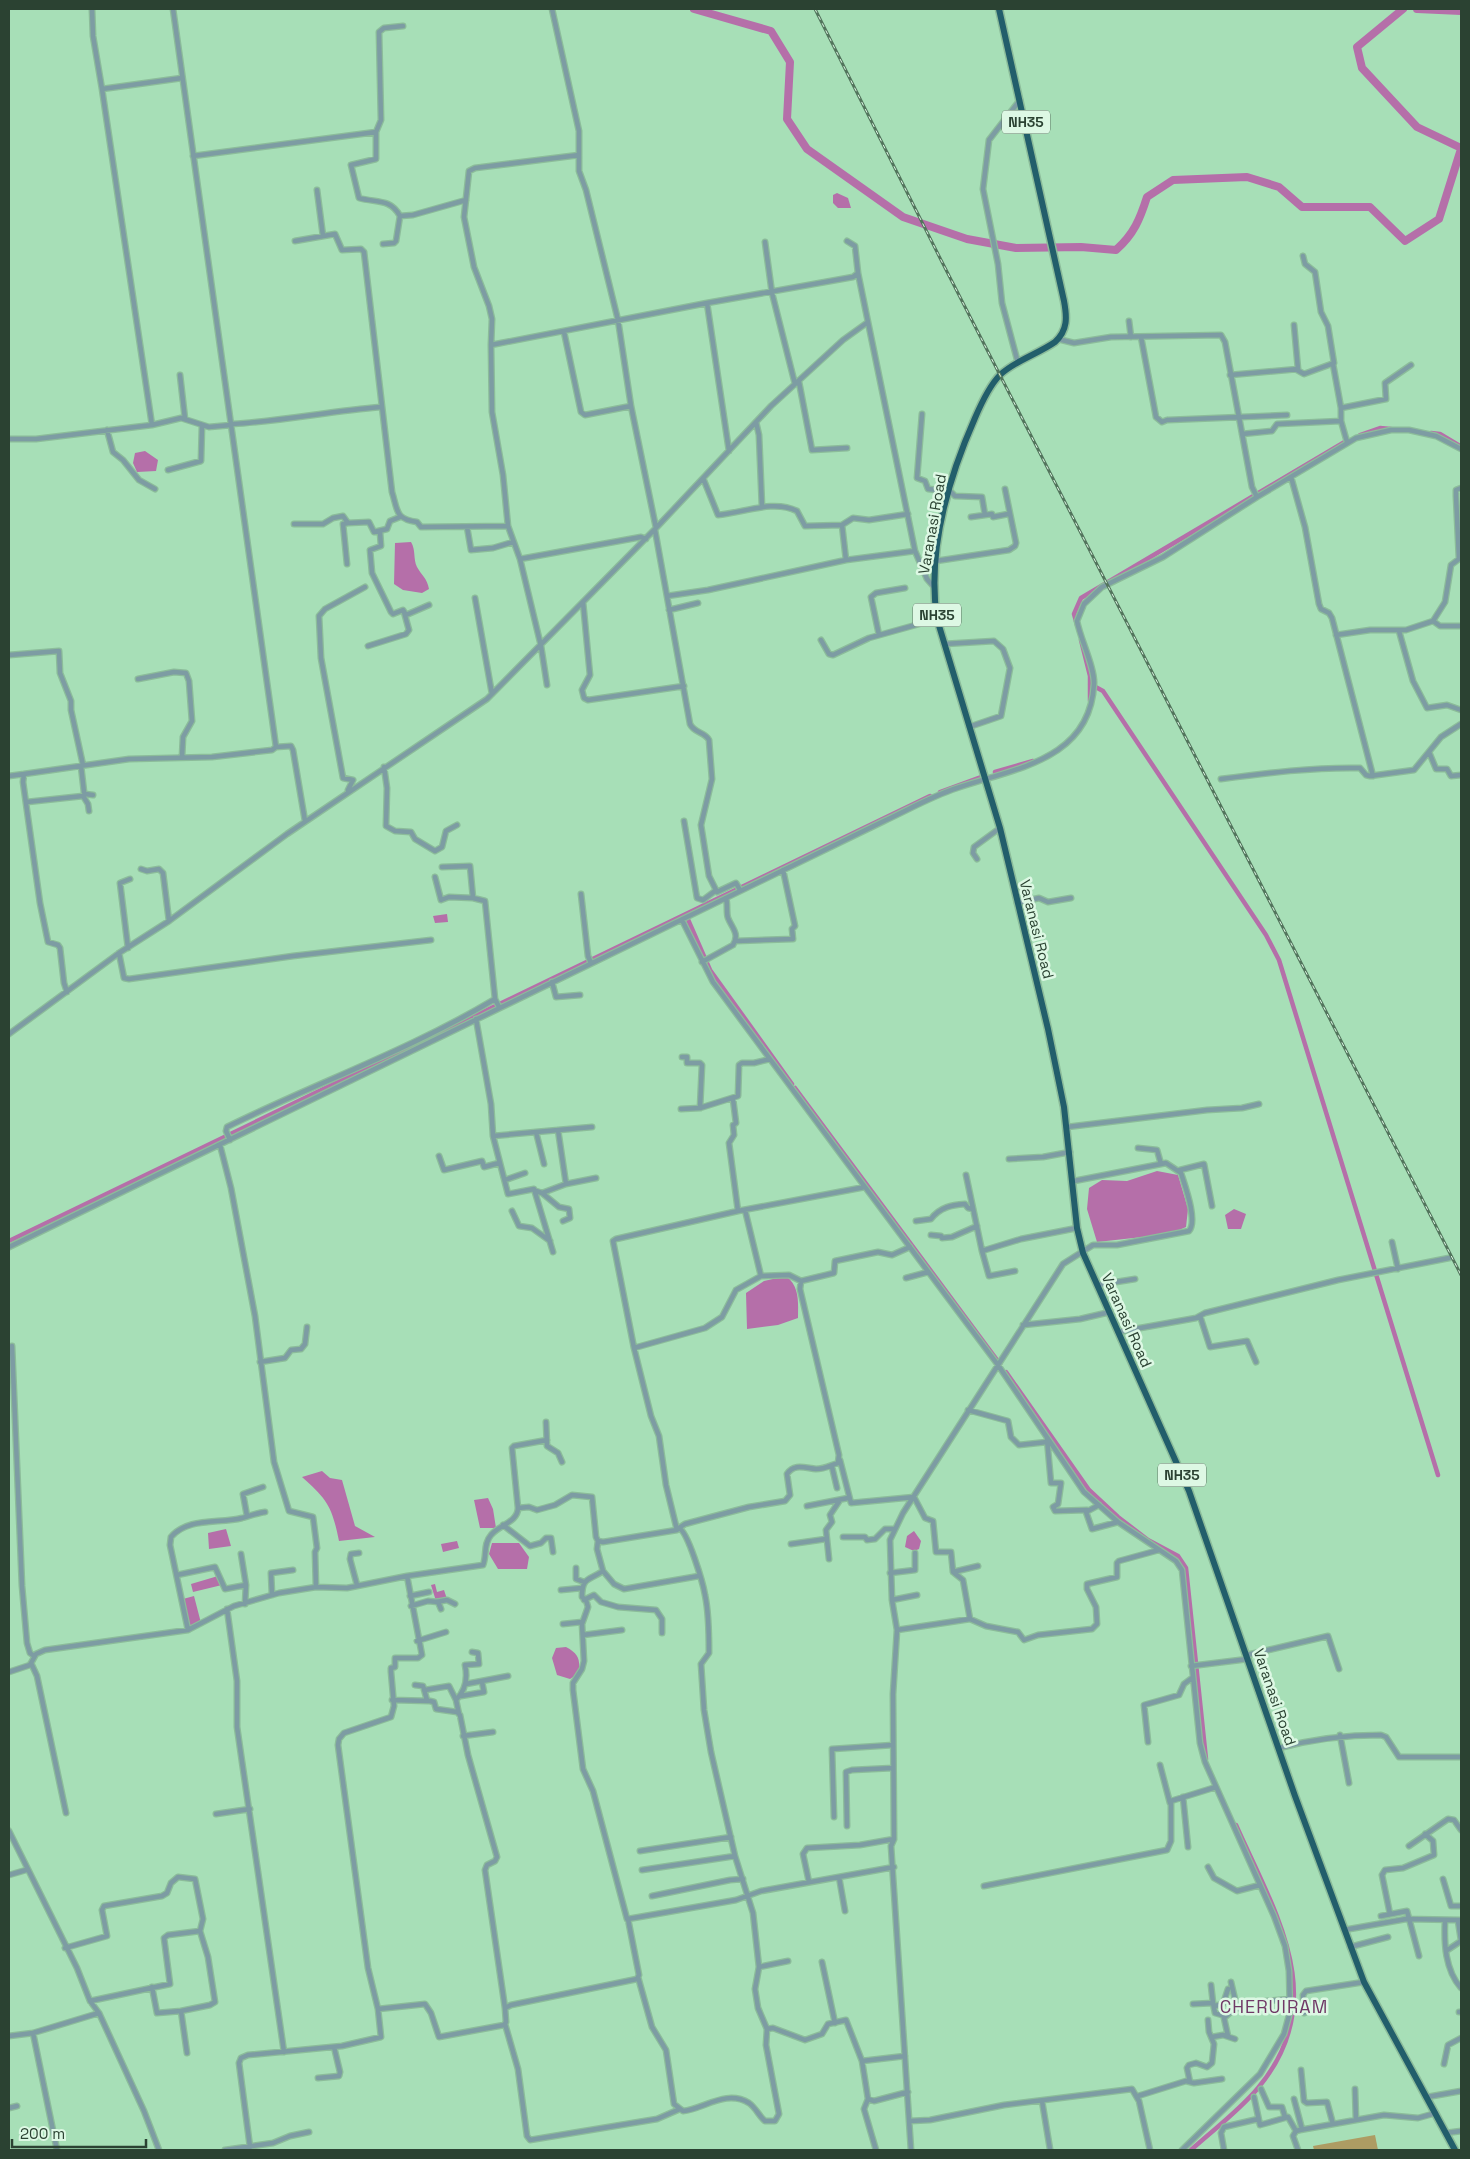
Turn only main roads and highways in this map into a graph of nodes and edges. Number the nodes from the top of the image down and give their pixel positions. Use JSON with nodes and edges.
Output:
{"nodes":[{"id":1,"x":999,"y":9,"type":"edge"},
{"id":2,"x":1455,"y":2150,"type":"edge"}],
"edges":[{"from":1,"to":2,"type":"highway","name":"Varanasi Road","number":"NH35"}]}
